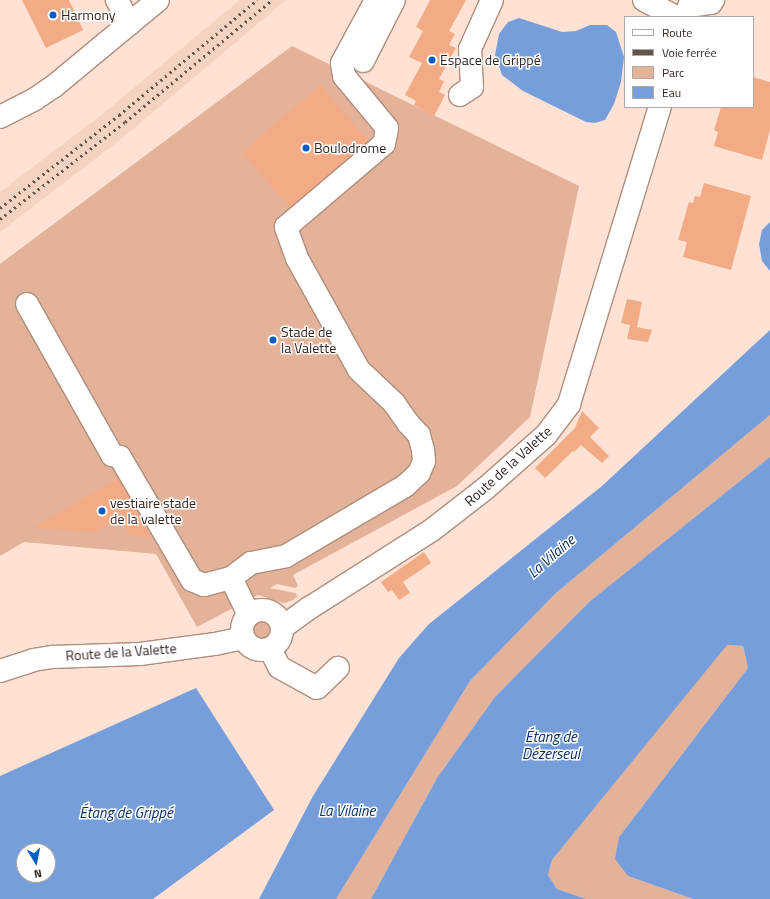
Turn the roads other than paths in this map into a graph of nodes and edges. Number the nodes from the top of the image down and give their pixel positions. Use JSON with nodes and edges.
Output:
{"nodes":[{"id":1,"x":117,"y":0,"type":"edge"},
{"id":2,"x":158,"y":0,"type":"edge"},
{"id":3,"x":376,"y":0,"type":"edge"},
{"id":4,"x":394,"y":0,"type":"edge"},
{"id":5,"x":492,"y":0,"type":"edge"},
{"id":6,"x":644,"y":0,"type":"edge"},
{"id":7,"x":713,"y":0,"type":"edge"},
{"id":8,"x":686,"y":10,"type":"edge"},
{"id":9,"x":129,"y":24,"type":"junction"},
{"id":10,"x":363,"y":61,"type":"dead end"},
{"id":11,"x":460,"y":95,"type":"dead end"},
{"id":12,"x":660,"y":108,"type":"edge"},
{"id":13,"x":0,"y":117,"type":"edge"},
{"id":14,"x":27,"y":304,"type":"dead end"},
{"id":15,"x":231,"y":578,"type":"junction"},
{"id":16,"x":249,"y":615,"type":"junction"},
{"id":17,"x":282,"y":627,"type":"junction"},
{"id":18,"x":243,"y":638,"type":"junction"},
{"id":19,"x":270,"y":649,"type":"junction"},
{"id":20,"x":338,"y":668,"type":"dead end"},
{"id":21,"x":0,"y":671,"type":"edge"}],
"edges":[{"from":1,"to":9,"type":"street"},
{"from":2,"to":9,"type":"street"},
{"from":3,"to":15,"type":"street"},
{"from":4,"to":10,"type":"street"},
{"from":5,"to":11,"type":"street"},
{"from":6,"to":8,"type":"street"},
{"from":7,"to":8,"type":"street"},
{"from":9,"to":13,"type":"street"},
{"from":12,"to":17,"type":"street","name":"Route de la Valette"},
{"from":14,"to":15,"type":"street"},
{"from":15,"to":16,"type":"street"},
{"from":16,"to":17,"type":"street"},
{"from":16,"to":18,"type":"street"},
{"from":17,"to":19,"type":"street"},
{"from":18,"to":19,"type":"street"},
{"from":18,"to":21,"type":"street","name":"Route de la Valette"},
{"from":19,"to":20,"type":"street"}]}
